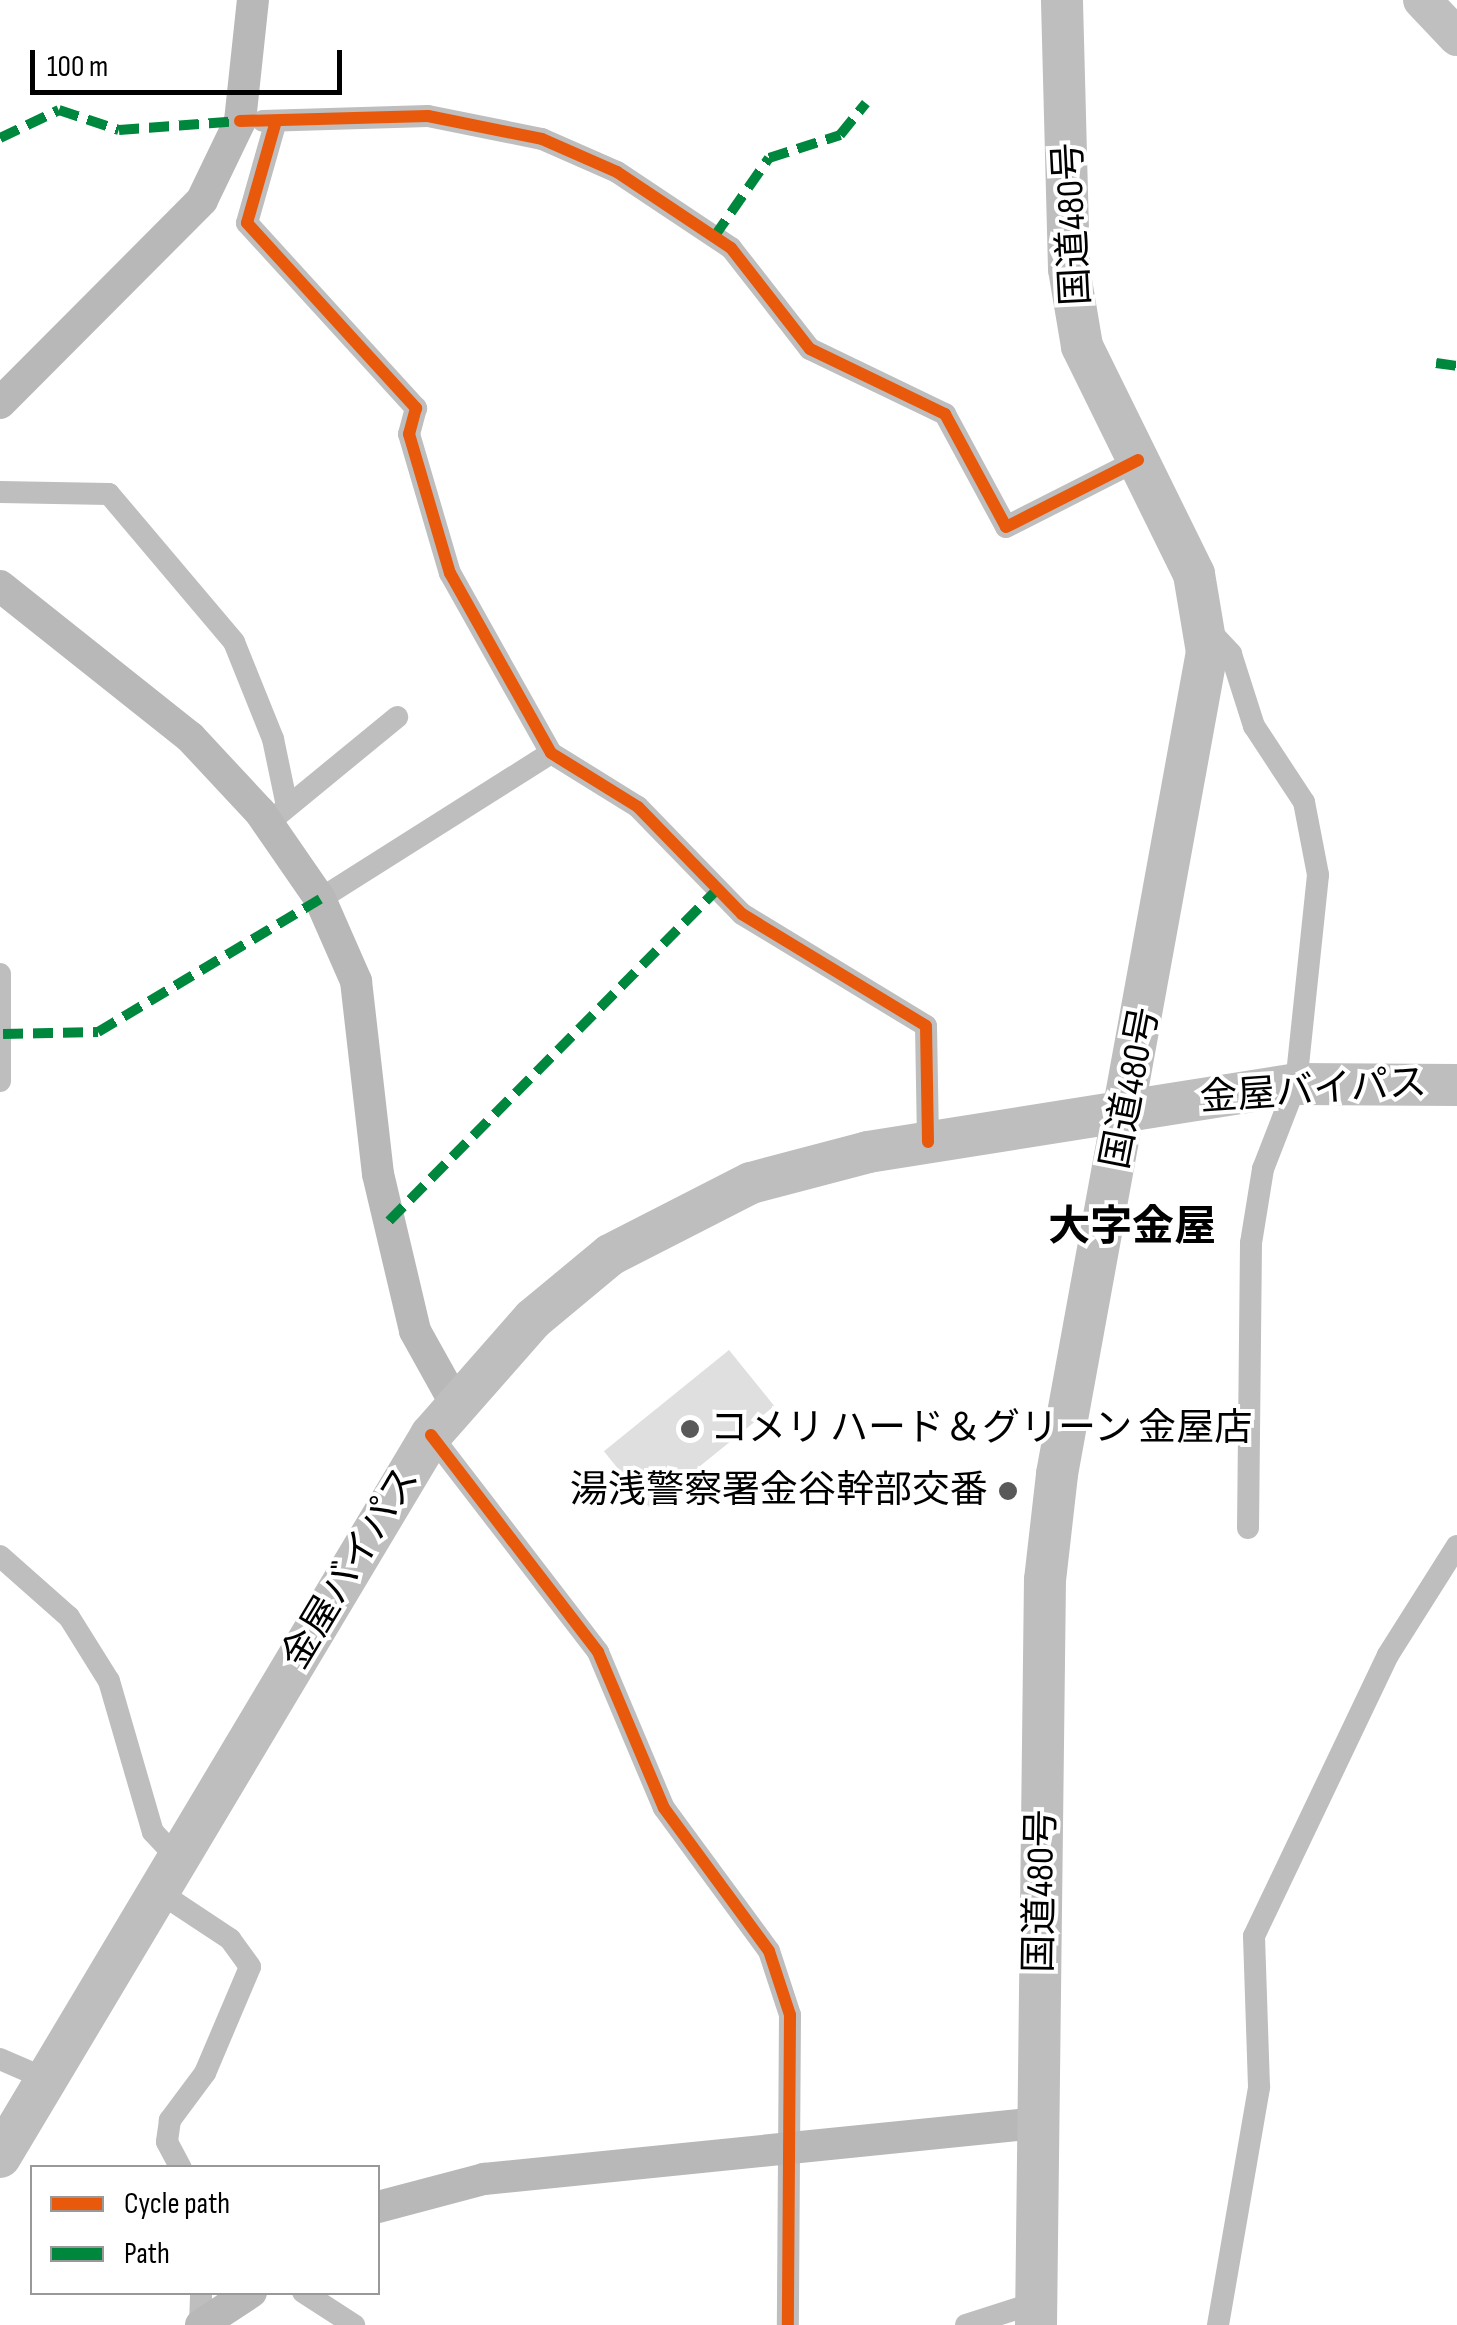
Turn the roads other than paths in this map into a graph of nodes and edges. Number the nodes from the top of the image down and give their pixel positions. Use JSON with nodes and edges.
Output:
{"nodes":[{"id":1,"x":252,"y":0,"type":"edge"},
{"id":2,"x":1062,"y":0,"type":"edge"},
{"id":3,"x":240,"y":121,"type":"junction"},
{"id":4,"x":276,"y":121,"type":"junction"},
{"id":5,"x":0,"y":402,"type":"edge"},
{"id":6,"x":1138,"y":460,"type":"junction"},
{"id":7,"x":0,"y":492,"type":"edge"},
{"id":8,"x":0,"y":586,"type":"edge"},
{"id":9,"x":1206,"y":627,"type":"junction"},
{"id":10,"x":397,"y":717,"type":"dead end"},
{"id":11,"x":550,"y":753,"type":"junction"},
{"id":12,"x":278,"y":815,"type":"junction"},
{"id":13,"x":320,"y":899,"type":"junction"},
{"id":14,"x":0,"y":974,"type":"edge"},
{"id":15,"x":0,"y":1081,"type":"edge"},
{"id":16,"x":1296,"y":1084,"type":"junction"},
{"id":17,"x":1457,"y":1085,"type":"edge"},
{"id":18,"x":1127,"y":1106,"type":"junction"},
{"id":19,"x":928,"y":1142,"type":"junction"},
{"id":20,"x":443,"y":1419,"type":"junction"},
{"id":21,"x":1248,"y":1528,"type":"dead end"},
{"id":22,"x":1457,"y":1546,"type":"edge"},
{"id":23,"x":0,"y":1556,"type":"edge"},
{"id":24,"x":166,"y":1874,"type":"junction"},
{"id":25,"x":0,"y":2059,"type":"edge"},
{"id":26,"x":46,"y":2079,"type":"junction"},
{"id":27,"x":1038,"y":2123,"type":"junction"},
{"id":28,"x":782,"y":2147,"type":"junction"},
{"id":29,"x":0,"y":2157,"type":"edge"},
{"id":30,"x":179,"y":2165,"type":"edge"},
{"id":31,"x":380,"y":2206,"type":"edge"},
{"id":32,"x":201,"y":2295,"type":"edge"},
{"id":33,"x":246,"y":2295,"type":"edge"},
{"id":34,"x":308,"y":2295,"type":"edge"},
{"id":35,"x":1036,"y":2314,"type":"edge"},
{"id":36,"x":200,"y":2325,"type":"edge"},
{"id":37,"x":354,"y":2325,"type":"edge"},
{"id":38,"x":788,"y":2325,"type":"edge"},
{"id":39,"x":966,"y":2325,"type":"edge"},
{"id":40,"x":1218,"y":2325,"type":"edge"}],
"edges":[{"from":1,"to":3,"type":"street"},
{"from":2,"to":6,"type":"highway","name":"国道480号"},
{"from":3,"to":4,"type":"street"},
{"from":3,"to":5,"type":"street"},
{"from":4,"to":6,"type":"street"},
{"from":4,"to":11,"type":"street"},
{"from":6,"to":9,"type":"highway","name":"国道480号"},
{"from":7,"to":12,"type":"street"},
{"from":8,"to":12,"type":"street"},
{"from":9,"to":16,"type":"street"},
{"from":9,"to":18,"type":"highway","name":"国道480号"},
{"from":10,"to":12,"type":"street"},
{"from":11,"to":13,"type":"street"},
{"from":11,"to":19,"type":"street"},
{"from":12,"to":13,"type":"street"},
{"from":13,"to":20,"type":"street"},
{"from":14,"to":15,"type":"street"},
{"from":16,"to":17,"type":"highway","name":"金屋バイパス"},
{"from":16,"to":18,"type":"highway","name":"金屋バイパス"},
{"from":16,"to":21,"type":"street"},
{"from":18,"to":19,"type":"highway","name":"金屋バイパス"},
{"from":18,"to":27,"type":"highway","name":"国道480号"},
{"from":19,"to":20,"type":"highway","name":"金屋バイパス"},
{"from":20,"to":24,"type":"highway","name":"金屋バイパス"},
{"from":20,"to":28,"type":"street"},
{"from":22,"to":40,"type":"street"},
{"from":23,"to":24,"type":"street"},
{"from":24,"to":26,"type":"highway","name":"金屋バイパス"},
{"from":24,"to":30,"type":"street"},
{"from":25,"to":26,"type":"street"},
{"from":26,"to":29,"type":"highway","name":"金屋バイパス"},
{"from":27,"to":28,"type":"street"},
{"from":27,"to":35,"type":"highway","name":"国道480号"},
{"from":28,"to":31,"type":"street"},
{"from":28,"to":38,"type":"street"},
{"from":32,"to":36,"type":"street"},
{"from":33,"to":36,"type":"street"},
{"from":34,"to":37,"type":"street"},
{"from":35,"to":39,"type":"street"}]}
